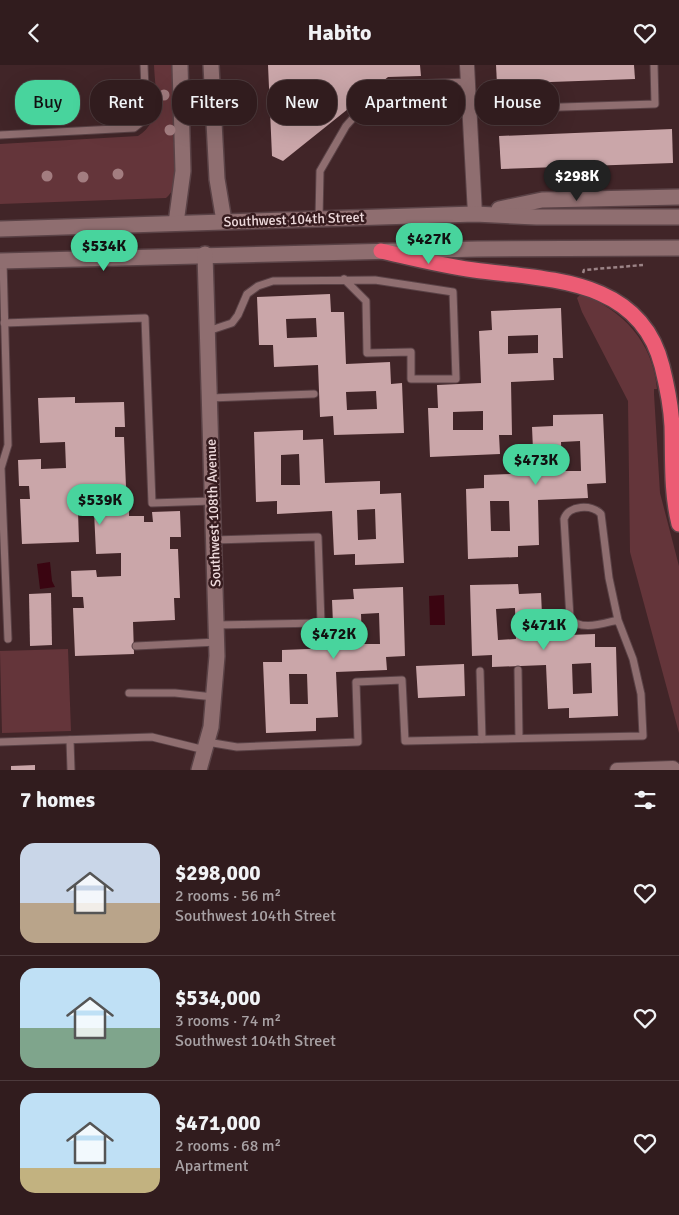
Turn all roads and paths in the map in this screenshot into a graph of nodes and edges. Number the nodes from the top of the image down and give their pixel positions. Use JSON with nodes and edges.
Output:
{"nodes":[{"id":1,"x":144,"y":65,"type":"edge"},
{"id":2,"x":180,"y":65,"type":"edge"},
{"id":3,"x":211,"y":65,"type":"edge"},
{"id":4,"x":467,"y":65,"type":"edge"},
{"id":5,"x":654,"y":65,"type":"edge"},
{"id":6,"x":468,"y":82,"type":"junction"},
{"id":7,"x":469,"y":110,"type":"junction"},
{"id":8,"x":0,"y":135,"type":"edge"},
{"id":9,"x":679,"y":197,"type":"edge"},
{"id":10,"x":475,"y":214,"type":"junction"},
{"id":11,"x":679,"y":217,"type":"edge"},
{"id":12,"x":319,"y":218,"type":"junction"},
{"id":13,"x":224,"y":221,"type":"junction"},
{"id":14,"x":176,"y":223,"type":"junction"},
{"id":15,"x":0,"y":229,"type":"edge"},
{"id":16,"x":679,"y":248,"type":"edge"},
{"id":17,"x":382,"y":251,"type":"junction"},
{"id":18,"x":205,"y":254,"type":"junction"},
{"id":19,"x":1,"y":261,"type":"edge"},
{"id":20,"x":643,"y":265,"type":"dead end"},
{"id":21,"x":582,"y":277,"type":"dead end"},
{"id":22,"x":344,"y":279,"type":"junction"},
{"id":23,"x":4,"y":323,"type":"junction"},
{"id":24,"x":208,"y":331,"type":"junction"},
{"id":25,"x":314,"y":394,"type":"dead end"},
{"id":26,"x":210,"y":398,"type":"junction"},
{"id":27,"x":679,"y":399,"type":"edge"},
{"id":28,"x":672,"y":426,"type":"junction"},
{"id":29,"x":212,"y":501,"type":"junction"},
{"id":30,"x":679,"y":524,"type":"edge"},
{"id":31,"x":214,"y":540,"type":"junction"},
{"id":32,"x":618,"y":621,"type":"junction"},
{"id":33,"x":216,"y":625,"type":"junction"},
{"id":34,"x":8,"y":639,"type":"dead end"},
{"id":35,"x":216,"y":642,"type":"junction"},
{"id":36,"x":136,"y":646,"type":"dead end"},
{"id":37,"x":518,"y":670,"type":"dead end"},
{"id":38,"x":480,"y":671,"type":"dead end"},
{"id":39,"x":128,"y":693,"type":"dead end"},
{"id":40,"x":214,"y":697,"type":"junction"},
{"id":41,"x":519,"y":738,"type":"junction"},
{"id":42,"x":70,"y":739,"type":"junction"},
{"id":43,"x":482,"y":739,"type":"junction"},
{"id":44,"x":0,"y":741,"type":"edge"},
{"id":45,"x":206,"y":746,"type":"junction"},
{"id":46,"x":673,"y":767,"type":"dead end"},
{"id":47,"x":71,"y":770,"type":"edge"},
{"id":48,"x":199,"y":770,"type":"edge"},
{"id":49,"x":617,"y":770,"type":"edge"}],
"edges":[{"from":1,"to":8,"type":"lane"},
{"from":2,"to":14,"type":"main road"},
{"from":3,"to":13,"type":"main road"},
{"from":4,"to":6,"type":"street"},
{"from":5,"to":7,"type":"lane"},
{"from":6,"to":7,"type":"street"},
{"from":6,"to":12,"type":"lane"},
{"from":7,"to":10,"type":"street"},
{"from":9,"to":10,"type":"main road"},
{"from":10,"to":11,"type":"main road","name":"Southwest 104th Street"},
{"from":10,"to":12,"type":"main road","name":"Southwest 104th Street"},
{"from":12,"to":13,"type":"main road","name":"Southwest 104th Street"},
{"from":13,"to":14,"type":"main road","name":"Southwest 104th Street"},
{"from":14,"to":15,"type":"main road","name":"Southwest 104th Street"},
{"from":16,"to":17,"type":"main road"},
{"from":17,"to":18,"type":"main road"},
{"from":17,"to":28,"type":"highway"},
{"from":18,"to":19,"type":"main road"},
{"from":18,"to":24,"type":"main road","name":"Southwest 108th Avenue"},
{"from":19,"to":23,"type":"lane"},
{"from":20,"to":21,"type":"path"},
{"from":22,"to":22,"type":"lane"},
{"from":22,"to":24,"type":"lane"},
{"from":23,"to":29,"type":"lane"},
{"from":23,"to":34,"type":"lane"},
{"from":24,"to":26,"type":"main road","name":"Southwest 108th Avenue"},
{"from":25,"to":26,"type":"lane"},
{"from":26,"to":29,"type":"main road","name":"Southwest 108th Avenue"},
{"from":27,"to":28,"type":"highway"},
{"from":28,"to":30,"type":"highway"},
{"from":29,"to":31,"type":"main road","name":"Southwest 108th Avenue"},
{"from":31,"to":33,"type":"main road","name":"Southwest 108th Avenue"},
{"from":31,"to":33,"type":"lane"},
{"from":32,"to":32,"type":"lane"},
{"from":32,"to":41,"type":"lane"},
{"from":33,"to":35,"type":"main road","name":"Southwest 108th Avenue"},
{"from":35,"to":36,"type":"lane"},
{"from":35,"to":40,"type":"main road","name":"Southwest 108th Avenue"},
{"from":37,"to":41,"type":"lane"},
{"from":38,"to":43,"type":"lane"},
{"from":39,"to":40,"type":"lane"},
{"from":40,"to":45,"type":"main road","name":"Southwest 108th Avenue"},
{"from":41,"to":43,"type":"lane"},
{"from":42,"to":44,"type":"lane"},
{"from":42,"to":45,"type":"lane"},
{"from":42,"to":47,"type":"lane"},
{"from":43,"to":45,"type":"lane"},
{"from":45,"to":48,"type":"main road","name":"Southwest 108th Avenue"},
{"from":46,"to":49,"type":"street"}]}
